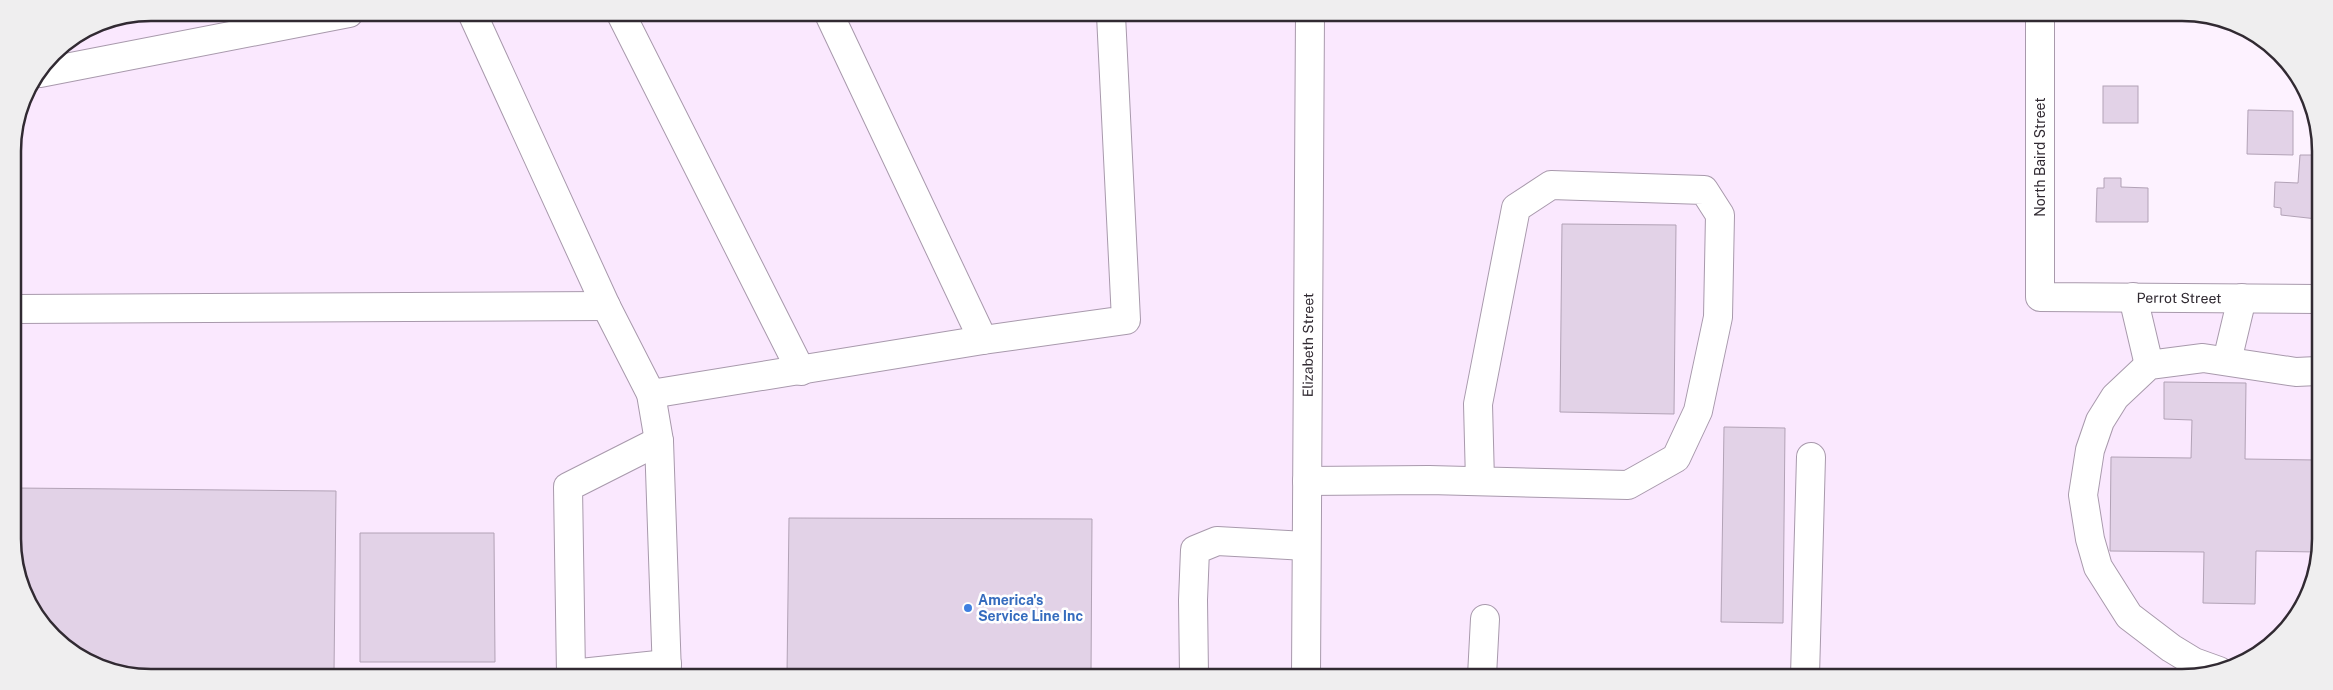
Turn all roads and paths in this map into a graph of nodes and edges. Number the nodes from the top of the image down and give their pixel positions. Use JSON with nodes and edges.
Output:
{"nodes":[{"id":1,"x":1310,"y":21,"type":"edge"},
{"id":2,"x":2040,"y":21,"type":"edge"},
{"id":3,"x":303,"y":22,"type":"edge"},
{"id":4,"x":476,"y":22,"type":"edge"},
{"id":5,"x":626,"y":22,"type":"edge"},
{"id":6,"x":833,"y":22,"type":"edge"},
{"id":7,"x":1111,"y":22,"type":"edge"},
{"id":8,"x":48,"y":71,"type":"edge"},
{"id":9,"x":2040,"y":297,"type":"joint"},
{"id":10,"x":2133,"y":297,"type":"junction"},
{"id":11,"x":2242,"y":298,"type":"junction"},
{"id":12,"x":2312,"y":299,"type":"edge"},
{"id":13,"x":606,"y":306,"type":"junction"},
{"id":14,"x":22,"y":309,"type":"edge"},
{"id":15,"x":983,"y":340,"type":"junction"},
{"id":16,"x":2227,"y":361,"type":"junction"},
{"id":17,"x":2149,"y":365,"type":"junction"},
{"id":18,"x":801,"y":371,"type":"junction"},
{"id":19,"x":2312,"y":371,"type":"edge"},
{"id":20,"x":651,"y":394,"type":"junction"},
{"id":21,"x":659,"y":441,"type":"junction"},
{"id":22,"x":1811,"y":457,"type":"dead end"},
{"id":23,"x":1307,"y":481,"type":"junction"},
{"id":24,"x":1480,"y":481,"type":"junction"},
{"id":25,"x":1306,"y":546,"type":"junction"},
{"id":26,"x":1485,"y":619,"type":"dead end"},
{"id":27,"x":2206,"y":666,"type":"edge"},
{"id":28,"x":1194,"y":668,"type":"edge"},
{"id":29,"x":1306,"y":668,"type":"edge"},
{"id":30,"x":1482,"y":668,"type":"edge"},
{"id":31,"x":1805,"y":668,"type":"edge"},
{"id":32,"x":571,"y":669,"type":"edge"},
{"id":33,"x":667,"y":669,"type":"edge"}],
"edges":[{"from":1,"to":23,"type":"street","name":"Elizabeth Street"},
{"from":2,"to":9,"type":"street","name":"North Baird Street"},
{"from":3,"to":8,"type":"street"},
{"from":4,"to":13,"type":"street"},
{"from":5,"to":18,"type":"street"},
{"from":6,"to":15,"type":"street"},
{"from":7,"to":15,"type":"street"},
{"from":9,"to":10,"type":"street","name":"Perrot Street"},
{"from":10,"to":11,"type":"street","name":"Perrot Street"},
{"from":10,"to":17,"type":"street"},
{"from":11,"to":12,"type":"street","name":"Perrot Street"},
{"from":11,"to":16,"type":"street"},
{"from":13,"to":14,"type":"street"},
{"from":13,"to":20,"type":"street"},
{"from":15,"to":18,"type":"street"},
{"from":16,"to":17,"type":"street"},
{"from":16,"to":19,"type":"street"},
{"from":17,"to":27,"type":"street"},
{"from":18,"to":20,"type":"street"},
{"from":20,"to":21,"type":"street"},
{"from":21,"to":32,"type":"street"},
{"from":21,"to":33,"type":"street"},
{"from":22,"to":31,"type":"street"},
{"from":23,"to":24,"type":"street"},
{"from":23,"to":25,"type":"street","name":"Elizabeth Street"},
{"from":24,"to":24,"type":"street"},
{"from":25,"to":28,"type":"street"},
{"from":25,"to":29,"type":"street","name":"Elizabeth Street"},
{"from":26,"to":30,"type":"street"}]}
